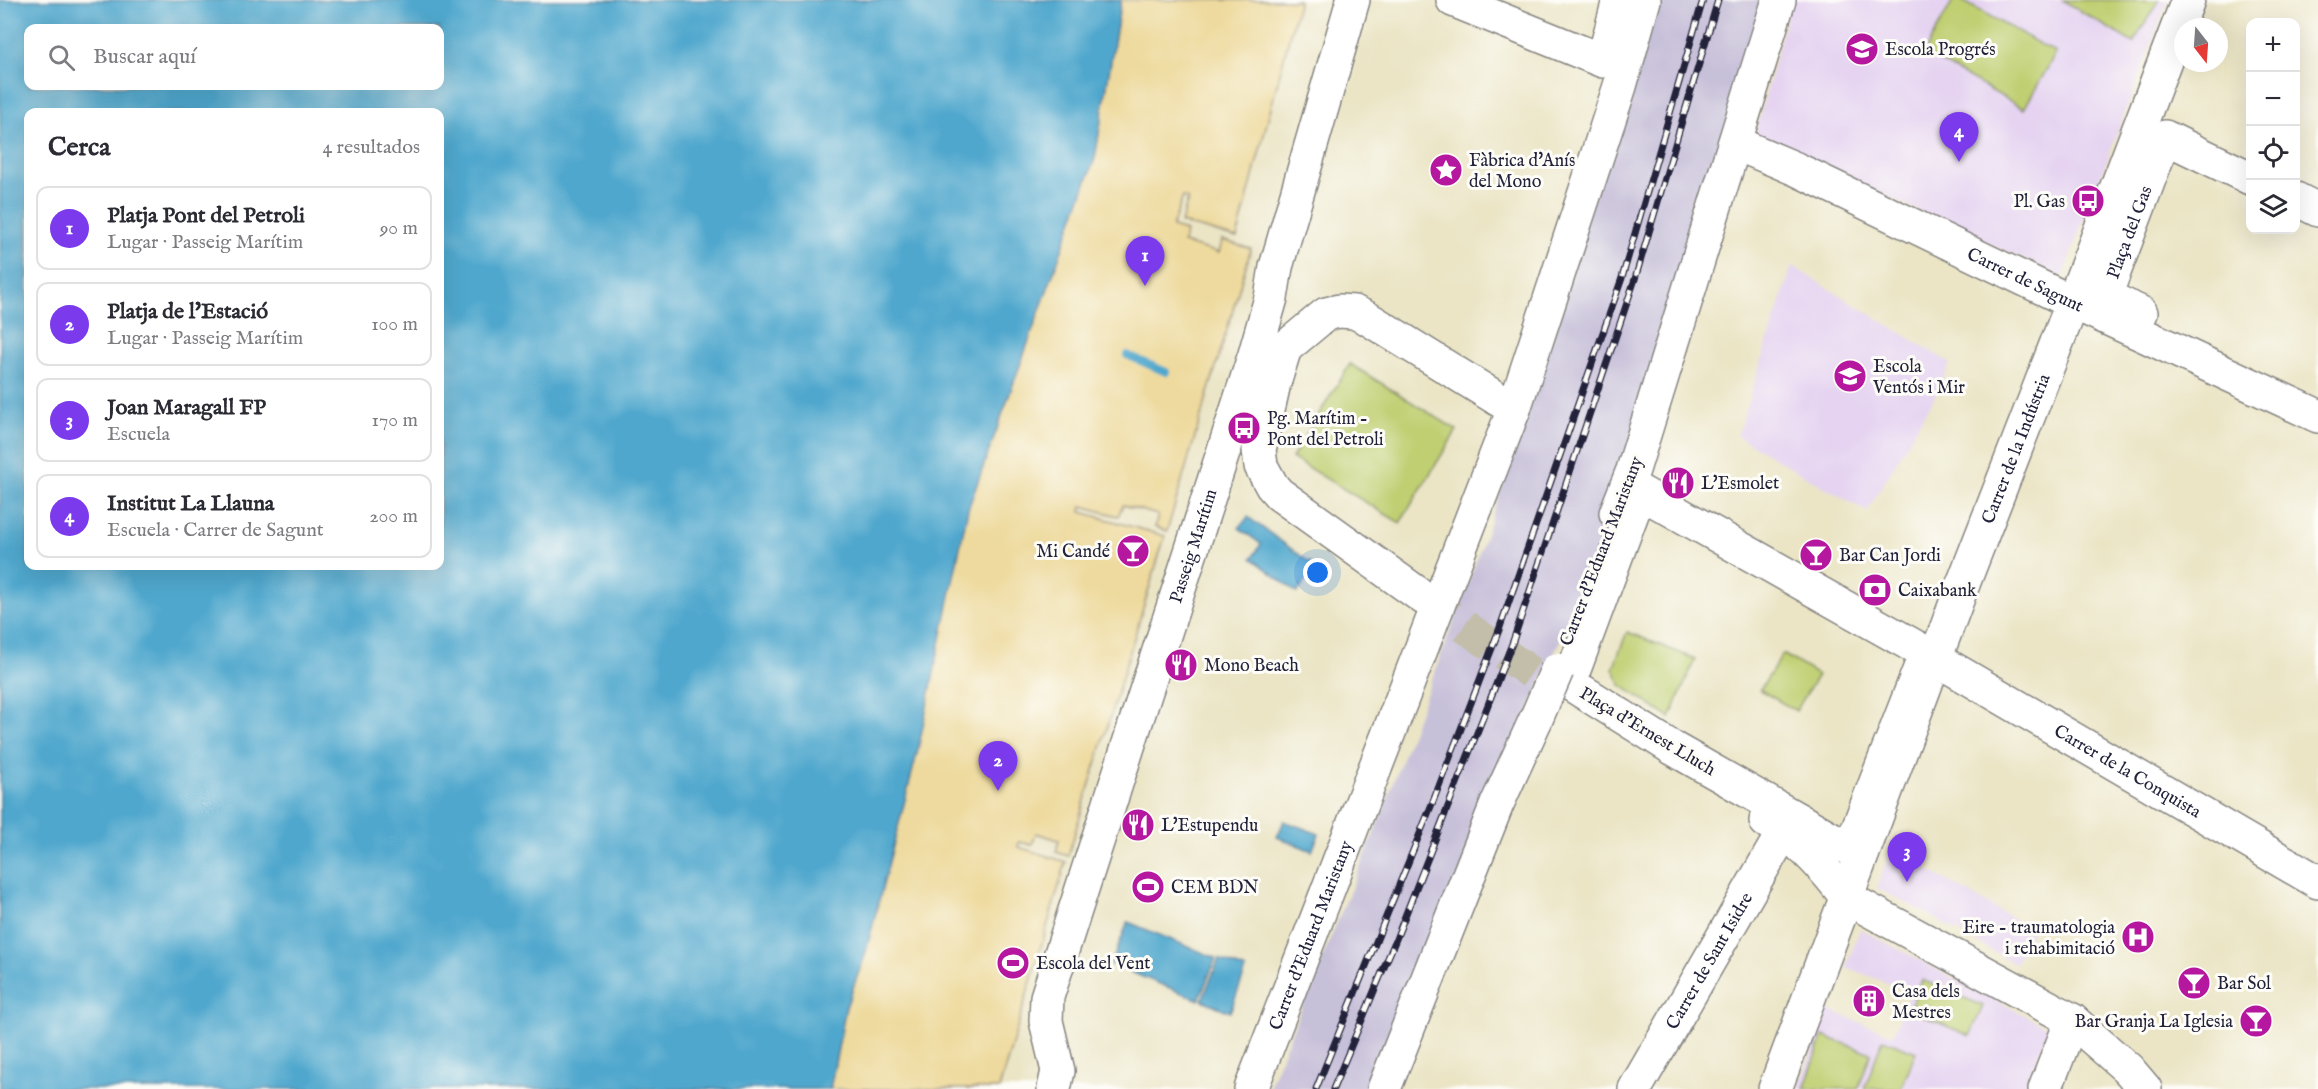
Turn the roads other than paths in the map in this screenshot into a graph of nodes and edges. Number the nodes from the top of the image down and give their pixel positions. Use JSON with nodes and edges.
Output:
{"nodes":[{"id":1,"x":1353,"y":0,"type":"edge"},
{"id":2,"x":1452,"y":0,"type":"edge"},
{"id":3,"x":1618,"y":0,"type":"edge"},
{"id":4,"x":1644,"y":0,"type":"edge"},
{"id":5,"x":1779,"y":0,"type":"edge"},
{"id":6,"x":2188,"y":0,"type":"edge"},
{"id":7,"x":1734,"y":143,"type":"junction"},
{"id":8,"x":2246,"y":176,"type":"edge"},
{"id":9,"x":2300,"y":202,"type":"edge"},
{"id":10,"x":2318,"y":210,"type":"edge"},
{"id":11,"x":2073,"y":302,"type":"junction"},
{"id":12,"x":2318,"y":396,"type":"edge"},
{"id":13,"x":1514,"y":409,"type":"junction"},
{"id":14,"x":2318,"y":416,"type":"edge"},
{"id":15,"x":1424,"y":598,"type":"tunnel mouth"},
{"id":16,"x":1931,"y":656,"type":"junction"},
{"id":17,"x":1556,"y":680,"type":"junction"},
{"id":18,"x":1784,"y":831,"type":"junction"},
{"id":19,"x":2318,"y":882,"type":"edge"},
{"id":20,"x":1847,"y":898,"type":"junction"},
{"id":21,"x":2072,"y":1020,"type":"junction"},
{"id":22,"x":1053,"y":1089,"type":"edge"},
{"id":23,"x":1251,"y":1089,"type":"edge"},
{"id":24,"x":1384,"y":1089,"type":"edge"},
{"id":25,"x":1635,"y":1089,"type":"edge"},
{"id":26,"x":1775,"y":1089,"type":"edge"},
{"id":27,"x":2045,"y":1089,"type":"edge"},
{"id":28,"x":2145,"y":1089,"type":"edge"}],
"edges":[{"from":1,"to":22,"type":"street","name":"Passeig Marítim"},
{"from":2,"to":3,"type":"street"},
{"from":4,"to":13,"type":"street","name":"Carrer d'Eduard Maristany"},
{"from":5,"to":7,"type":"street","name":"Carrer d'Eduard Maristany"},
{"from":6,"to":11,"type":"street","name":"Carrer de la Indústria"},
{"from":7,"to":11,"type":"street","name":"Carrer de Sagunt"},
{"from":7,"to":17,"type":"street","name":"Carrer d'Eduard Maristany"},
{"from":8,"to":12,"type":"street","name":"Plaça del Gas"},
{"from":9,"to":10,"type":"street"},
{"from":11,"to":14,"type":"street","name":"Carrer de Sagunt"},
{"from":11,"to":16,"type":"street","name":"Carrer de la Indústria"},
{"from":13,"to":15,"type":"street"},
{"from":13,"to":23,"type":"street","name":"Carrer d'Eduard Maristany"},
{"from":16,"to":16,"type":"street","name":"Plaça d'Ernest Lluch"},
{"from":16,"to":19,"type":"street","name":"Carrer de la Conquista"},
{"from":16,"to":20,"type":"street","name":"Carrer de la Indústria"},
{"from":17,"to":18,"type":"street"},
{"from":17,"to":24,"type":"street","name":"Carrer d'Eduard Maristany","bridge":true},
{"from":18,"to":20,"type":"street"},
{"from":18,"to":25,"type":"street","name":"Carrer de Sant Isidre"},
{"from":20,"to":21,"type":"street"},
{"from":20,"to":26,"type":"street","name":"Carrer de la Indústria"},
{"from":21,"to":27,"type":"street"},
{"from":21,"to":28,"type":"street"}]}
